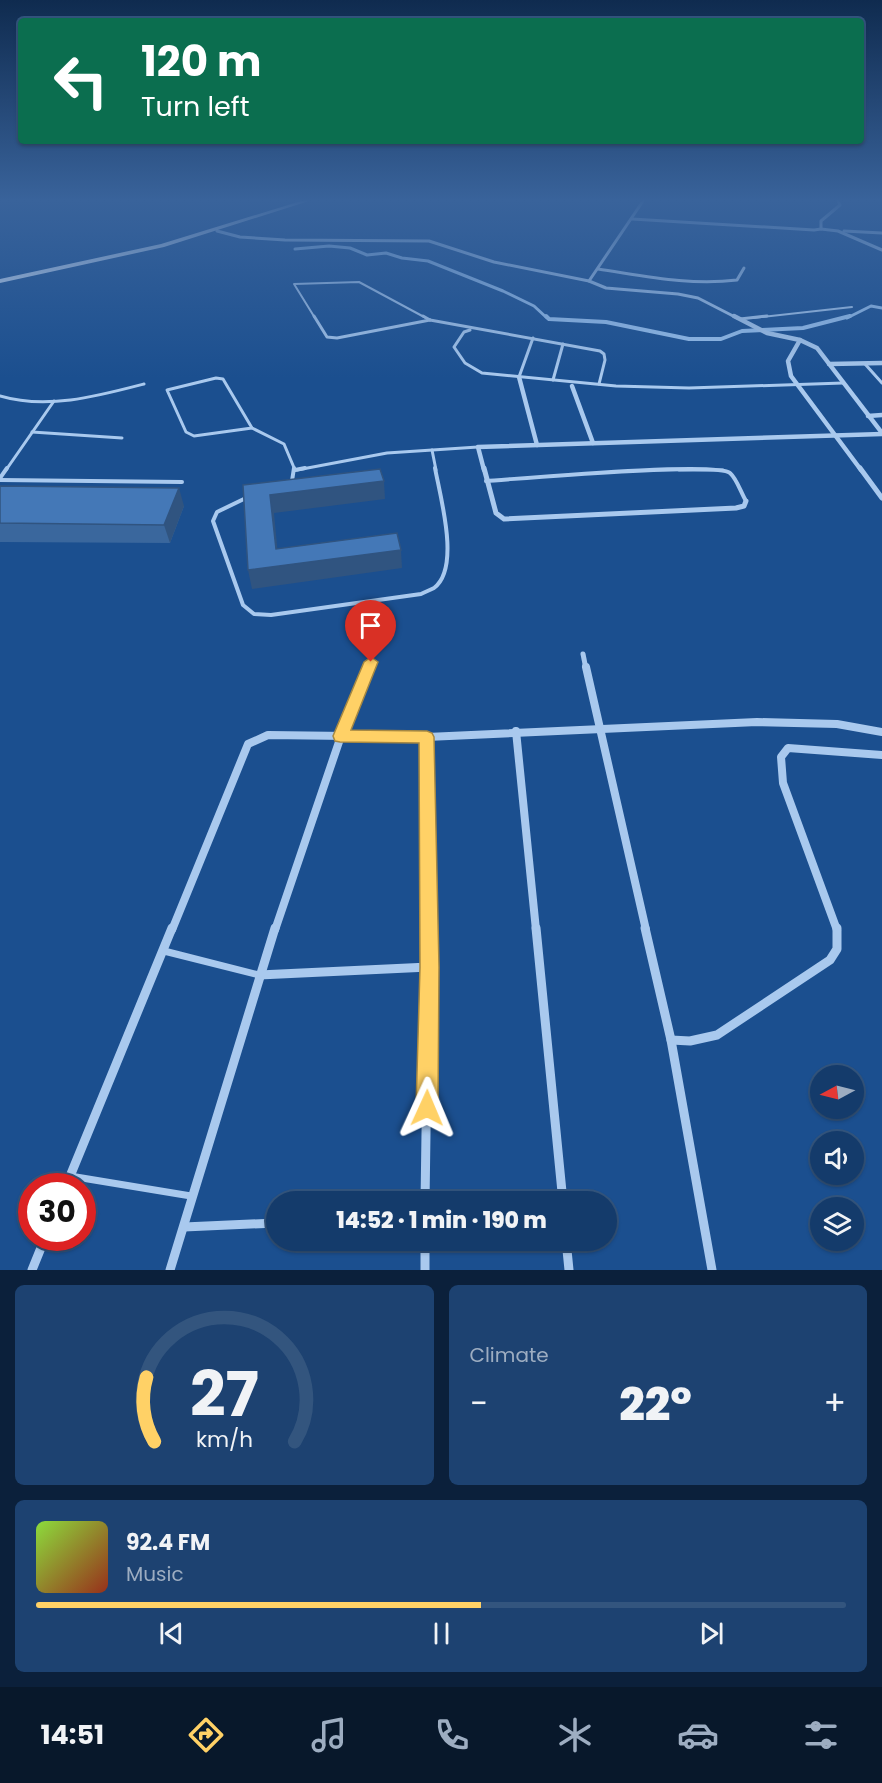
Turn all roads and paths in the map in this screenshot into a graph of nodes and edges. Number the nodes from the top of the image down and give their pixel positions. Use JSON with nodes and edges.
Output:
{"nodes":[{"id":1,"x":85,"y":260,"type":"edge"},
{"id":2,"x":87,"y":260,"type":"edge"},
{"id":3,"x":489,"y":260,"type":"edge"},
{"id":4,"x":604,"y":260,"type":"edge"},
{"id":5,"x":78,"y":262,"type":"junction"},
{"id":6,"x":744,"y":268,"type":"dead end"},
{"id":7,"x":598,"y":269,"type":"junction"},
{"id":8,"x":0,"y":274,"type":"edge"},
{"id":9,"x":0,"y":281,"type":"edge"},
{"id":10,"x":589,"y":281,"type":"junction"},
{"id":11,"x":852,"y":308,"type":"dead end"},
{"id":12,"x":740,"y":319,"type":"junction"},
{"id":13,"x":430,"y":320,"type":"junction"},
{"id":14,"x":472,"y":329,"type":"junction"},
{"id":15,"x":533,"y":338,"type":"junction"},
{"id":16,"x":800,"y":340,"type":"junction"},
{"id":17,"x":563,"y":344,"type":"junction"},
{"id":18,"x":882,"y":363,"type":"edge"},
{"id":19,"x":829,"y":364,"type":"junction"},
{"id":20,"x":864,"y":364,"type":"junction"},
{"id":21,"x":519,"y":377,"type":"junction"},
{"id":22,"x":553,"y":380,"type":"junction"},
{"id":23,"x":843,"y":383,"type":"junction"},
{"id":24,"x":882,"y":383,"type":"edge"},
{"id":25,"x":144,"y":384,"type":"dead end"},
{"id":26,"x":599,"y":384,"type":"junction"},
{"id":27,"x":797,"y":385,"type":"junction"},
{"id":28,"x":572,"y":386,"type":"dead end"},
{"id":29,"x":0,"y":396,"type":"edge"},
{"id":30,"x":54,"y":401,"type":"junction"},
{"id":31,"x":882,"y":415,"type":"edge"},
{"id":32,"x":868,"y":416,"type":"junction"},
{"id":33,"x":252,"y":428,"type":"junction"},
{"id":34,"x":32,"y":432,"type":"junction"},
{"id":35,"x":882,"y":433,"type":"edge"},
{"id":36,"x":835,"y":434,"type":"junction"},
{"id":37,"x":122,"y":438,"type":"dead end"},
{"id":38,"x":593,"y":442,"type":"junction"},
{"id":39,"x":537,"y":445,"type":"junction"},
{"id":40,"x":478,"y":447,"type":"junction"},
{"id":41,"x":432,"y":450,"type":"junction"},
{"id":42,"x":295,"y":470,"type":"junction"},
{"id":43,"x":0,"y":479,"type":"edge"},
{"id":44,"x":486,"y":481,"type":"junction"},
{"id":45,"x":182,"y":482,"type":"dead end"},
{"id":46,"x":286,"y":485,"type":"edge"},
{"id":47,"x":254,"y":495,"type":"edge"},
{"id":48,"x":882,"y":498,"type":"edge"},
{"id":49,"x":746,"y":501,"type":"joint"},
{"id":50,"x":583,"y":654,"type":"dead end"},
{"id":51,"x":371,"y":662,"type":"dead end"},
{"id":52,"x":600,"y":728,"type":"junction"},
{"id":53,"x":516,"y":731,"type":"junction"},
{"id":54,"x":882,"y":732,"type":"edge"},
{"id":55,"x":340,"y":736,"type":"junction"},
{"id":56,"x":427,"y":737,"type":"junction"},
{"id":57,"x":882,"y":755,"type":"edge"},
{"id":58,"x":164,"y":951,"type":"junction"},
{"id":59,"x":429,"y":967,"type":"junction"},
{"id":60,"x":259,"y":975,"type":"junction"},
{"id":61,"x":671,"y":1040,"type":"junction"},
{"id":62,"x":71,"y":1173,"type":"edge"},
{"id":63,"x":96,"y":1180,"type":"edge"},
{"id":64,"x":425,"y":1191,"type":"edge"},
{"id":65,"x":561,"y":1191,"type":"edge"},
{"id":66,"x":191,"y":1196,"type":"junction"},
{"id":67,"x":266,"y":1223,"type":"edge"},
{"id":68,"x":184,"y":1227,"type":"junction"},
{"id":69,"x":40,"y":1251,"type":"edge"},
{"id":70,"x":425,"y":1251,"type":"edge"},
{"id":71,"x":567,"y":1251,"type":"edge"},
{"id":72,"x":32,"y":1270,"type":"edge"},
{"id":73,"x":170,"y":1270,"type":"edge"},
{"id":74,"x":425,"y":1270,"type":"edge"},
{"id":75,"x":569,"y":1270,"type":"edge"},
{"id":76,"x":712,"y":1270,"type":"edge"}],
"edges":[{"from":1,"to":5,"type":"main road"},
{"from":2,"to":5,"type":"main road"},
{"from":3,"to":10,"type":"street"},
{"from":4,"to":7,"type":"street"},
{"from":5,"to":8,"type":"main road"},
{"from":5,"to":9,"type":"main road"},
{"from":6,"to":7,"type":"street"},
{"from":7,"to":10,"type":"street"},
{"from":10,"to":12,"type":"street"},
{"from":11,"to":12,"type":"lane"},
{"from":12,"to":16,"type":"street"},
{"from":13,"to":13,"type":"lane"},
{"from":13,"to":14,"type":"lane"},
{"from":14,"to":15,"type":"lane"},
{"from":14,"to":21,"type":"lane"},
{"from":15,"to":17,"type":"lane"},
{"from":15,"to":21,"type":"lane"},
{"from":16,"to":19,"type":"street"},
{"from":16,"to":27,"type":"street"},
{"from":17,"to":22,"type":"lane"},
{"from":17,"to":26,"type":"lane"},
{"from":18,"to":20,"type":"street"},
{"from":19,"to":20,"type":"street"},
{"from":19,"to":23,"type":"street"},
{"from":20,"to":24,"type":"lane"},
{"from":21,"to":22,"type":"lane"},
{"from":21,"to":39,"type":"street"},
{"from":22,"to":26,"type":"lane"},
{"from":23,"to":27,"type":"lane"},
{"from":23,"to":32,"type":"street"},
{"from":25,"to":30,"type":"lane"},
{"from":26,"to":27,"type":"lane"},
{"from":27,"to":36,"type":"street"},
{"from":28,"to":38,"type":"street"},
{"from":29,"to":30,"type":"lane"},
{"from":30,"to":34,"type":"lane"},
{"from":31,"to":32,"type":"street"},
{"from":32,"to":35,"type":"street"},
{"from":33,"to":33,"type":"lane"},
{"from":33,"to":42,"type":"lane"},
{"from":34,"to":37,"type":"lane"},
{"from":34,"to":43,"type":"lane"},
{"from":35,"to":36,"type":"street"},
{"from":36,"to":38,"type":"street"},
{"from":36,"to":48,"type":"street"},
{"from":38,"to":39,"type":"street"},
{"from":39,"to":40,"type":"street"},
{"from":40,"to":41,"type":"lane"},
{"from":40,"to":44,"type":"street"},
{"from":41,"to":42,"type":"lane"},
{"from":41,"to":47,"type":"lane"},
{"from":42,"to":46,"type":"lane"},
{"from":43,"to":45,"type":"lane"},
{"from":44,"to":49,"type":"lane"},
{"from":44,"to":49,"type":"street"},
{"from":50,"to":52,"type":"street"},
{"from":51,"to":55,"type":"street"},
{"from":52,"to":53,"type":"street"},
{"from":52,"to":54,"type":"street"},
{"from":52,"to":61,"type":"street"},
{"from":53,"to":56,"type":"street"},
{"from":53,"to":65,"type":"street"},
{"from":55,"to":56,"type":"street"},
{"from":55,"to":58,"type":"street"},
{"from":55,"to":60,"type":"street"},
{"from":56,"to":59,"type":"street"},
{"from":57,"to":61,"type":"street"},
{"from":58,"to":60,"type":"lane"},
{"from":58,"to":62,"type":"street"},
{"from":59,"to":60,"type":"street"},
{"from":59,"to":64,"type":"street"},
{"from":60,"to":66,"type":"street"},
{"from":61,"to":76,"type":"street"},
{"from":63,"to":66,"type":"lane"},
{"from":66,"to":68,"type":"street"},
{"from":67,"to":68,"type":"street"},
{"from":68,"to":73,"type":"street"},
{"from":69,"to":72,"type":"street"},
{"from":70,"to":74,"type":"street"},
{"from":71,"to":75,"type":"street"}]}
